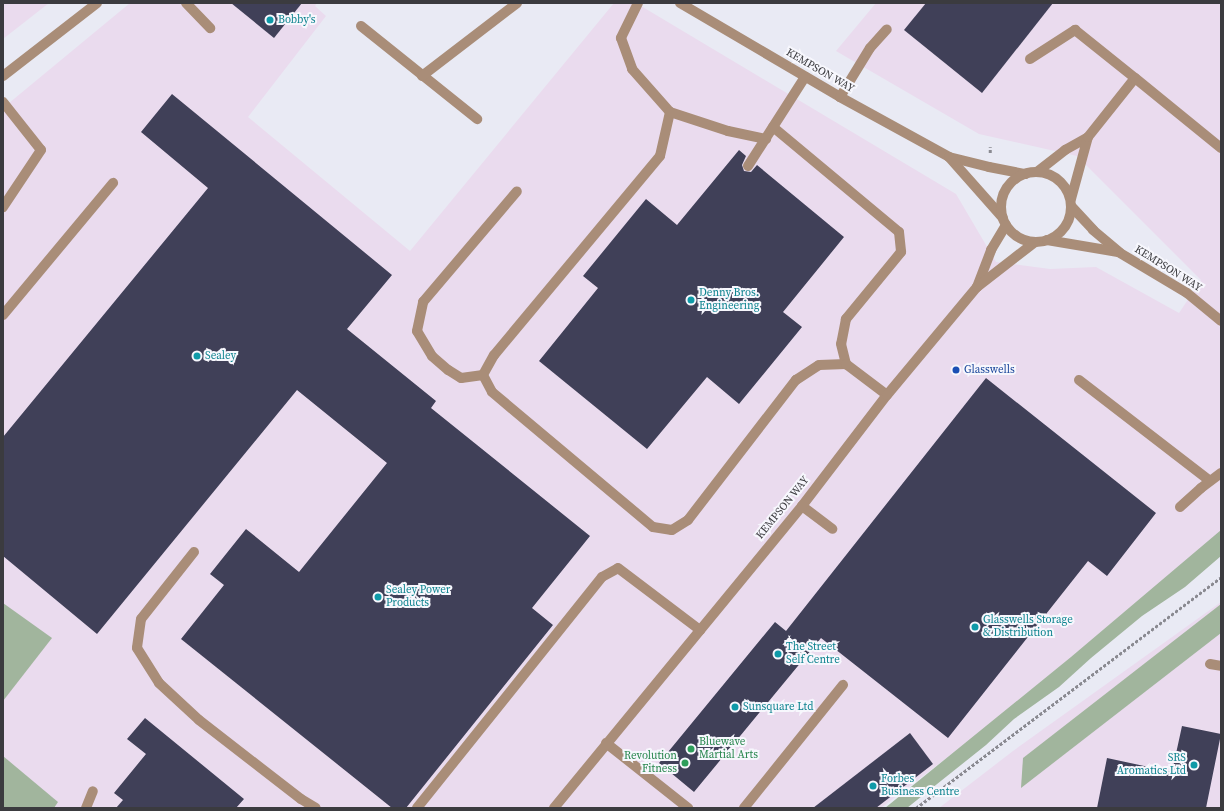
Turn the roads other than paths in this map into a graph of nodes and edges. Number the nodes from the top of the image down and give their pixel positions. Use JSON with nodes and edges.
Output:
{"nodes":[{"id":1,"x":97,"y":3,"type":"edge"},
{"id":2,"x":186,"y":3,"type":"edge"},
{"id":3,"x":517,"y":3,"type":"edge"},
{"id":4,"x":638,"y":3,"type":"edge"},
{"id":5,"x":680,"y":3,"type":"edge"},
{"id":6,"x":696,"y":7,"type":"edge"},
{"id":7,"x":361,"y":26,"type":"dead end"},
{"id":8,"x":210,"y":28,"type":"dead end"},
{"id":9,"x":887,"y":29,"type":"dead end"},
{"id":10,"x":1030,"y":59,"type":"dead end"},
{"id":11,"x":3,"y":76,"type":"edge"},
{"id":12,"x":422,"y":76,"type":"junction"},
{"id":13,"x":805,"y":77,"type":"junction"},
{"id":14,"x":1134,"y":78,"type":"junction"},
{"id":15,"x":840,"y":97,"type":"junction"},
{"id":16,"x":3,"y":102,"type":"edge"},
{"id":17,"x":670,"y":112,"type":"junction"},
{"id":18,"x":477,"y":119,"type":"dead end"},
{"id":19,"x":773,"y":127,"type":"junction"},
{"id":20,"x":1088,"y":137,"type":"junction"},
{"id":21,"x":766,"y":139,"type":"junction"},
{"id":22,"x":1221,"y":148,"type":"edge"},
{"id":23,"x":949,"y":157,"type":"junction"},
{"id":24,"x":748,"y":166,"type":"dead end"},
{"id":25,"x":1037,"y":172,"type":"junction"},
{"id":26,"x":1025,"y":174,"type":"junction"},
{"id":27,"x":113,"y":183,"type":"dead end"},
{"id":28,"x":517,"y":191,"type":"dead end"},
{"id":29,"x":1071,"y":202,"type":"junction"},
{"id":30,"x":3,"y":207,"type":"edge"},
{"id":31,"x":1004,"y":221,"type":"junction"},
{"id":32,"x":1048,"y":240,"type":"junction"},
{"id":33,"x":1035,"y":242,"type":"junction"},
{"id":34,"x":1120,"y":253,"type":"junction"},
{"id":35,"x":977,"y":287,"type":"junction"},
{"id":36,"x":3,"y":314,"type":"edge"},
{"id":37,"x":1221,"y":321,"type":"edge"},
{"id":38,"x":846,"y":364,"type":"junction"},
{"id":39,"x":483,"y":375,"type":"junction"},
{"id":40,"x":1079,"y":380,"type":"dead end"},
{"id":41,"x":886,"y":395,"type":"junction"},
{"id":42,"x":1221,"y":473,"type":"edge"},
{"id":43,"x":1210,"y":481,"type":"junction"},
{"id":44,"x":802,"y":506,"type":"junction"},
{"id":45,"x":1180,"y":507,"type":"dead end"},
{"id":46,"x":832,"y":529,"type":"dead end"},
{"id":47,"x":194,"y":552,"type":"dead end"},
{"id":48,"x":700,"y":630,"type":"junction"},
{"id":49,"x":1210,"y":664,"type":"dead end"},
{"id":50,"x":1221,"y":666,"type":"edge"},
{"id":51,"x":843,"y":685,"type":"dead end"},
{"id":52,"x":606,"y":743,"type":"junction"},
{"id":53,"x":93,"y":792,"type":"dead end"},
{"id":54,"x":86,"y":808,"type":"edge"},
{"id":55,"x":316,"y":808,"type":"edge"},
{"id":56,"x":417,"y":808,"type":"edge"},
{"id":57,"x":554,"y":808,"type":"edge"},
{"id":58,"x":688,"y":808,"type":"edge"},
{"id":59,"x":744,"y":808,"type":"edge"}],
"edges":[{"from":1,"to":11,"type":"street"},
{"from":2,"to":8,"type":"street"},
{"from":3,"to":12,"type":"street"},
{"from":4,"to":17,"type":"street"},
{"from":5,"to":6,"type":"street","name":"KEMPSON WAY"},
{"from":6,"to":13,"type":"street","name":"KEMPSON WAY"},
{"from":7,"to":12,"type":"street"},
{"from":9,"to":15,"type":"street"},
{"from":10,"to":14,"type":"street"},
{"from":12,"to":18,"type":"street"},
{"from":13,"to":15,"type":"street","name":"KEMPSON WAY"},
{"from":13,"to":19,"type":"street"},
{"from":14,"to":20,"type":"street"},
{"from":14,"to":22,"type":"street"},
{"from":15,"to":23,"type":"street","name":"KEMPSON WAY"},
{"from":16,"to":30,"type":"street"},
{"from":17,"to":21,"type":"street"},
{"from":17,"to":39,"type":"street"},
{"from":19,"to":21,"type":"street"},
{"from":19,"to":38,"type":"street"},
{"from":20,"to":25,"type":"street"},
{"from":20,"to":29,"type":"street"},
{"from":21,"to":24,"type":"street"},
{"from":23,"to":26,"type":"street","name":"KEMPSON WAY"},
{"from":23,"to":31,"type":"street","name":"KEMPSON WAY"},
{"from":25,"to":26,"type":"street"},
{"from":25,"to":29,"type":"street"},
{"from":26,"to":31,"type":"street"},
{"from":27,"to":36,"type":"street"},
{"from":28,"to":39,"type":"street"},
{"from":29,"to":32,"type":"street"},
{"from":29,"to":34,"type":"street","name":"KEMPSON WAY"},
{"from":31,"to":33,"type":"street"},
{"from":31,"to":35,"type":"street","name":"KEMPSON WAY"},
{"from":32,"to":33,"type":"street"},
{"from":32,"to":34,"type":"street","name":"KEMPSON WAY"},
{"from":33,"to":35,"type":"street","name":"KEMPSON WAY"},
{"from":34,"to":37,"type":"street","name":"KEMPSON WAY"},
{"from":35,"to":41,"type":"street","name":"KEMPSON WAY"},
{"from":38,"to":39,"type":"street"},
{"from":38,"to":41,"type":"street"},
{"from":40,"to":43,"type":"street"},
{"from":41,"to":44,"type":"street","name":"KEMPSON WAY"},
{"from":42,"to":43,"type":"street"},
{"from":43,"to":45,"type":"street"},
{"from":44,"to":46,"type":"street"},
{"from":44,"to":48,"type":"street","name":"KEMPSON WAY"},
{"from":47,"to":55,"type":"street"},
{"from":48,"to":52,"type":"street","name":"KEMPSON WAY"},
{"from":48,"to":56,"type":"street"},
{"from":49,"to":50,"type":"street"},
{"from":51,"to":59,"type":"street"},
{"from":52,"to":57,"type":"street","name":"KEMPSON WAY"},
{"from":52,"to":58,"type":"street"},
{"from":53,"to":54,"type":"street"}]}
